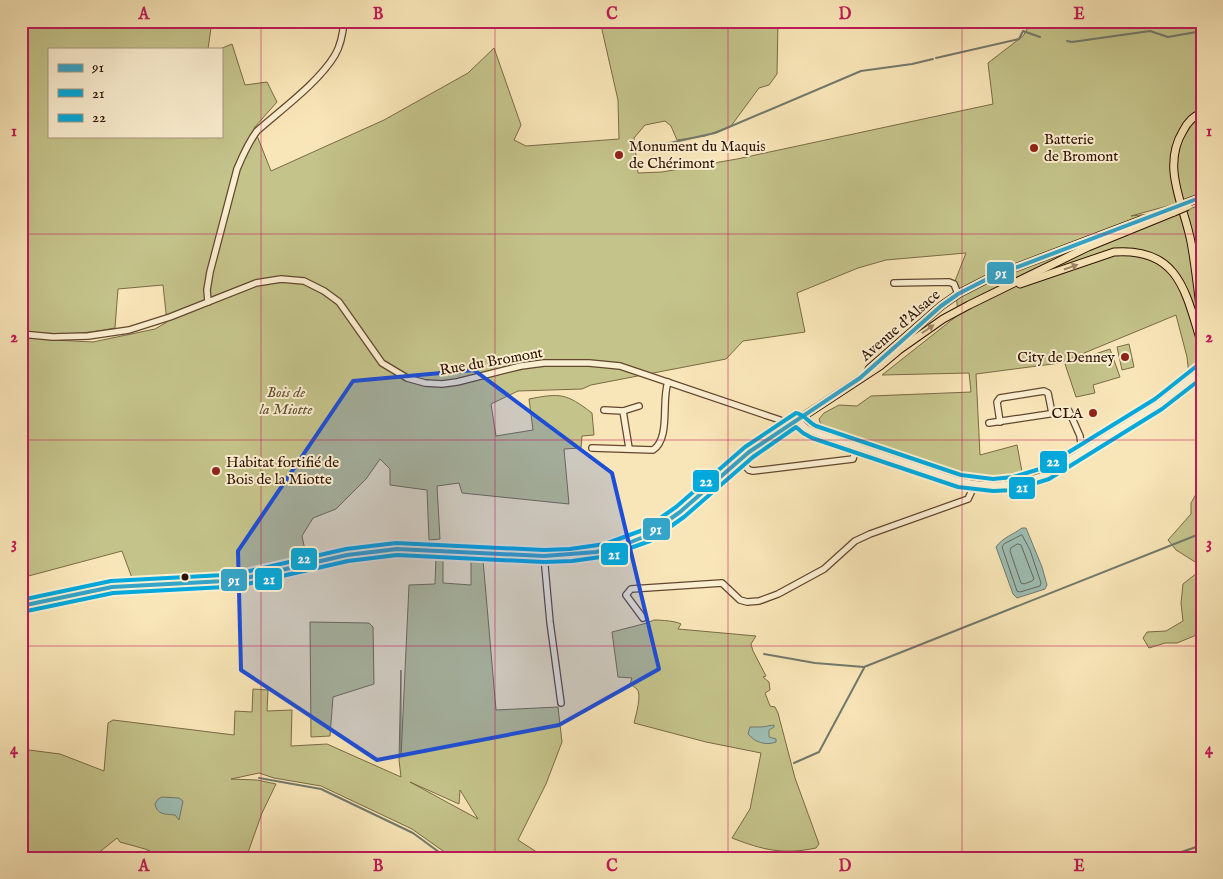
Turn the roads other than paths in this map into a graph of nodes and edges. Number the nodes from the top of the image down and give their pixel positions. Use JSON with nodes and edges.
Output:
{"nodes":[{"id":1,"x":344,"y":21,"type":"edge"},
{"id":2,"x":1202,"y":113,"type":"edge"},
{"id":3,"x":1202,"y":197,"type":"edge"},
{"id":4,"x":1202,"y":201,"type":"edge"},
{"id":5,"x":1187,"y":205,"type":"junction"},
{"id":6,"x":1173,"y":210,"type":"junction"},
{"id":7,"x":894,"y":283,"type":"dead end"},
{"id":8,"x":958,"y":294,"type":"junction"},
{"id":9,"x":991,"y":294,"type":"junction"},
{"id":10,"x":208,"y":302,"type":"junction"},
{"id":11,"x":1202,"y":325,"type":"edge"},
{"id":12,"x":21,"y":334,"type":"edge"},
{"id":13,"x":1202,"y":345,"type":"edge"},
{"id":14,"x":1202,"y":370,"type":"edge"},
{"id":15,"x":860,"y":378,"type":"junction"},
{"id":16,"x":668,"y":382,"type":"junction"},
{"id":17,"x":639,"y":406,"type":"dead end"},
{"id":18,"x":604,"y":410,"type":"dead end"},
{"id":19,"x":623,"y":410,"type":"junction"},
{"id":20,"x":1052,"y":413,"type":"junction"},
{"id":21,"x":797,"y":419,"type":"junction"},
{"id":22,"x":1000,"y":422,"type":"junction"},
{"id":23,"x":989,"y":423,"type":"dead end"},
{"id":24,"x":786,"y":427,"type":"junction"},
{"id":25,"x":857,"y":446,"type":"junction"},
{"id":26,"x":592,"y":448,"type":"dead end"},
{"id":27,"x":629,"y":448,"type":"junction"},
{"id":28,"x":1082,"y":452,"type":"junction"},
{"id":29,"x":739,"y":460,"type":"junction"},
{"id":30,"x":975,"y":484,"type":"junction"},
{"id":31,"x":544,"y":556,"type":"junction"},
{"id":32,"x":21,"y":606,"type":"edge"},
{"id":33,"x":643,"y":618,"type":"dead end"},
{"id":34,"x":561,"y":703,"type":"dead end"}],
"edges":[{"from":1,"to":10,"type":"street"},
{"from":2,"to":11,"type":"main road"},
{"from":3,"to":5,"type":"main road"},
{"from":4,"to":5,"type":"main road"},
{"from":5,"to":6,"type":"main road","bridge":true},
{"from":6,"to":8,"type":"main road","name":"Avenue d'Alsace"},
{"from":6,"to":9,"type":"main road"},
{"from":7,"to":8,"type":"street"},
{"from":8,"to":15,"type":"main road","name":"Avenue d'Alsace"},
{"from":9,"to":13,"type":"main road","one_way":true},
{"from":15,"to":9,"type":"main road","name":"Avenue d'Alsace","one_way":true},
{"from":10,"to":12,"type":"street","name":"Rue du Bromont"},
{"from":10,"to":16,"type":"street","name":"Rue du Bromont"},
{"from":14,"to":28,"type":"street"},
{"from":15,"to":21,"type":"main road","name":"Avenue d'Alsace"},
{"from":16,"to":24,"type":"street","name":"Rue du Bromont"},
{"from":16,"to":27,"type":"street"},
{"from":17,"to":19,"type":"street"},
{"from":18,"to":19,"type":"street"},
{"from":19,"to":27,"type":"street"},
{"from":20,"to":22,"type":"street"},
{"from":20,"to":22,"type":"street"},
{"from":20,"to":28,"type":"street"},
{"from":21,"to":24,"type":"main road","name":"Avenue d'Alsace"},
{"from":21,"to":25,"type":"street"},
{"from":22,"to":23,"type":"street"},
{"from":24,"to":29,"type":"main road","name":"Avenue d'Alsace"},
{"from":25,"to":29,"type":"street"},
{"from":25,"to":30,"type":"street"},
{"from":26,"to":27,"type":"street"},
{"from":28,"to":30,"type":"street"},
{"from":29,"to":31,"type":"main road","name":"Avenue d'Alsace"},
{"from":30,"to":33,"type":"street"},
{"from":31,"to":32,"type":"main road","name":"Avenue d'Alsace"},
{"from":31,"to":34,"type":"street"}]}
